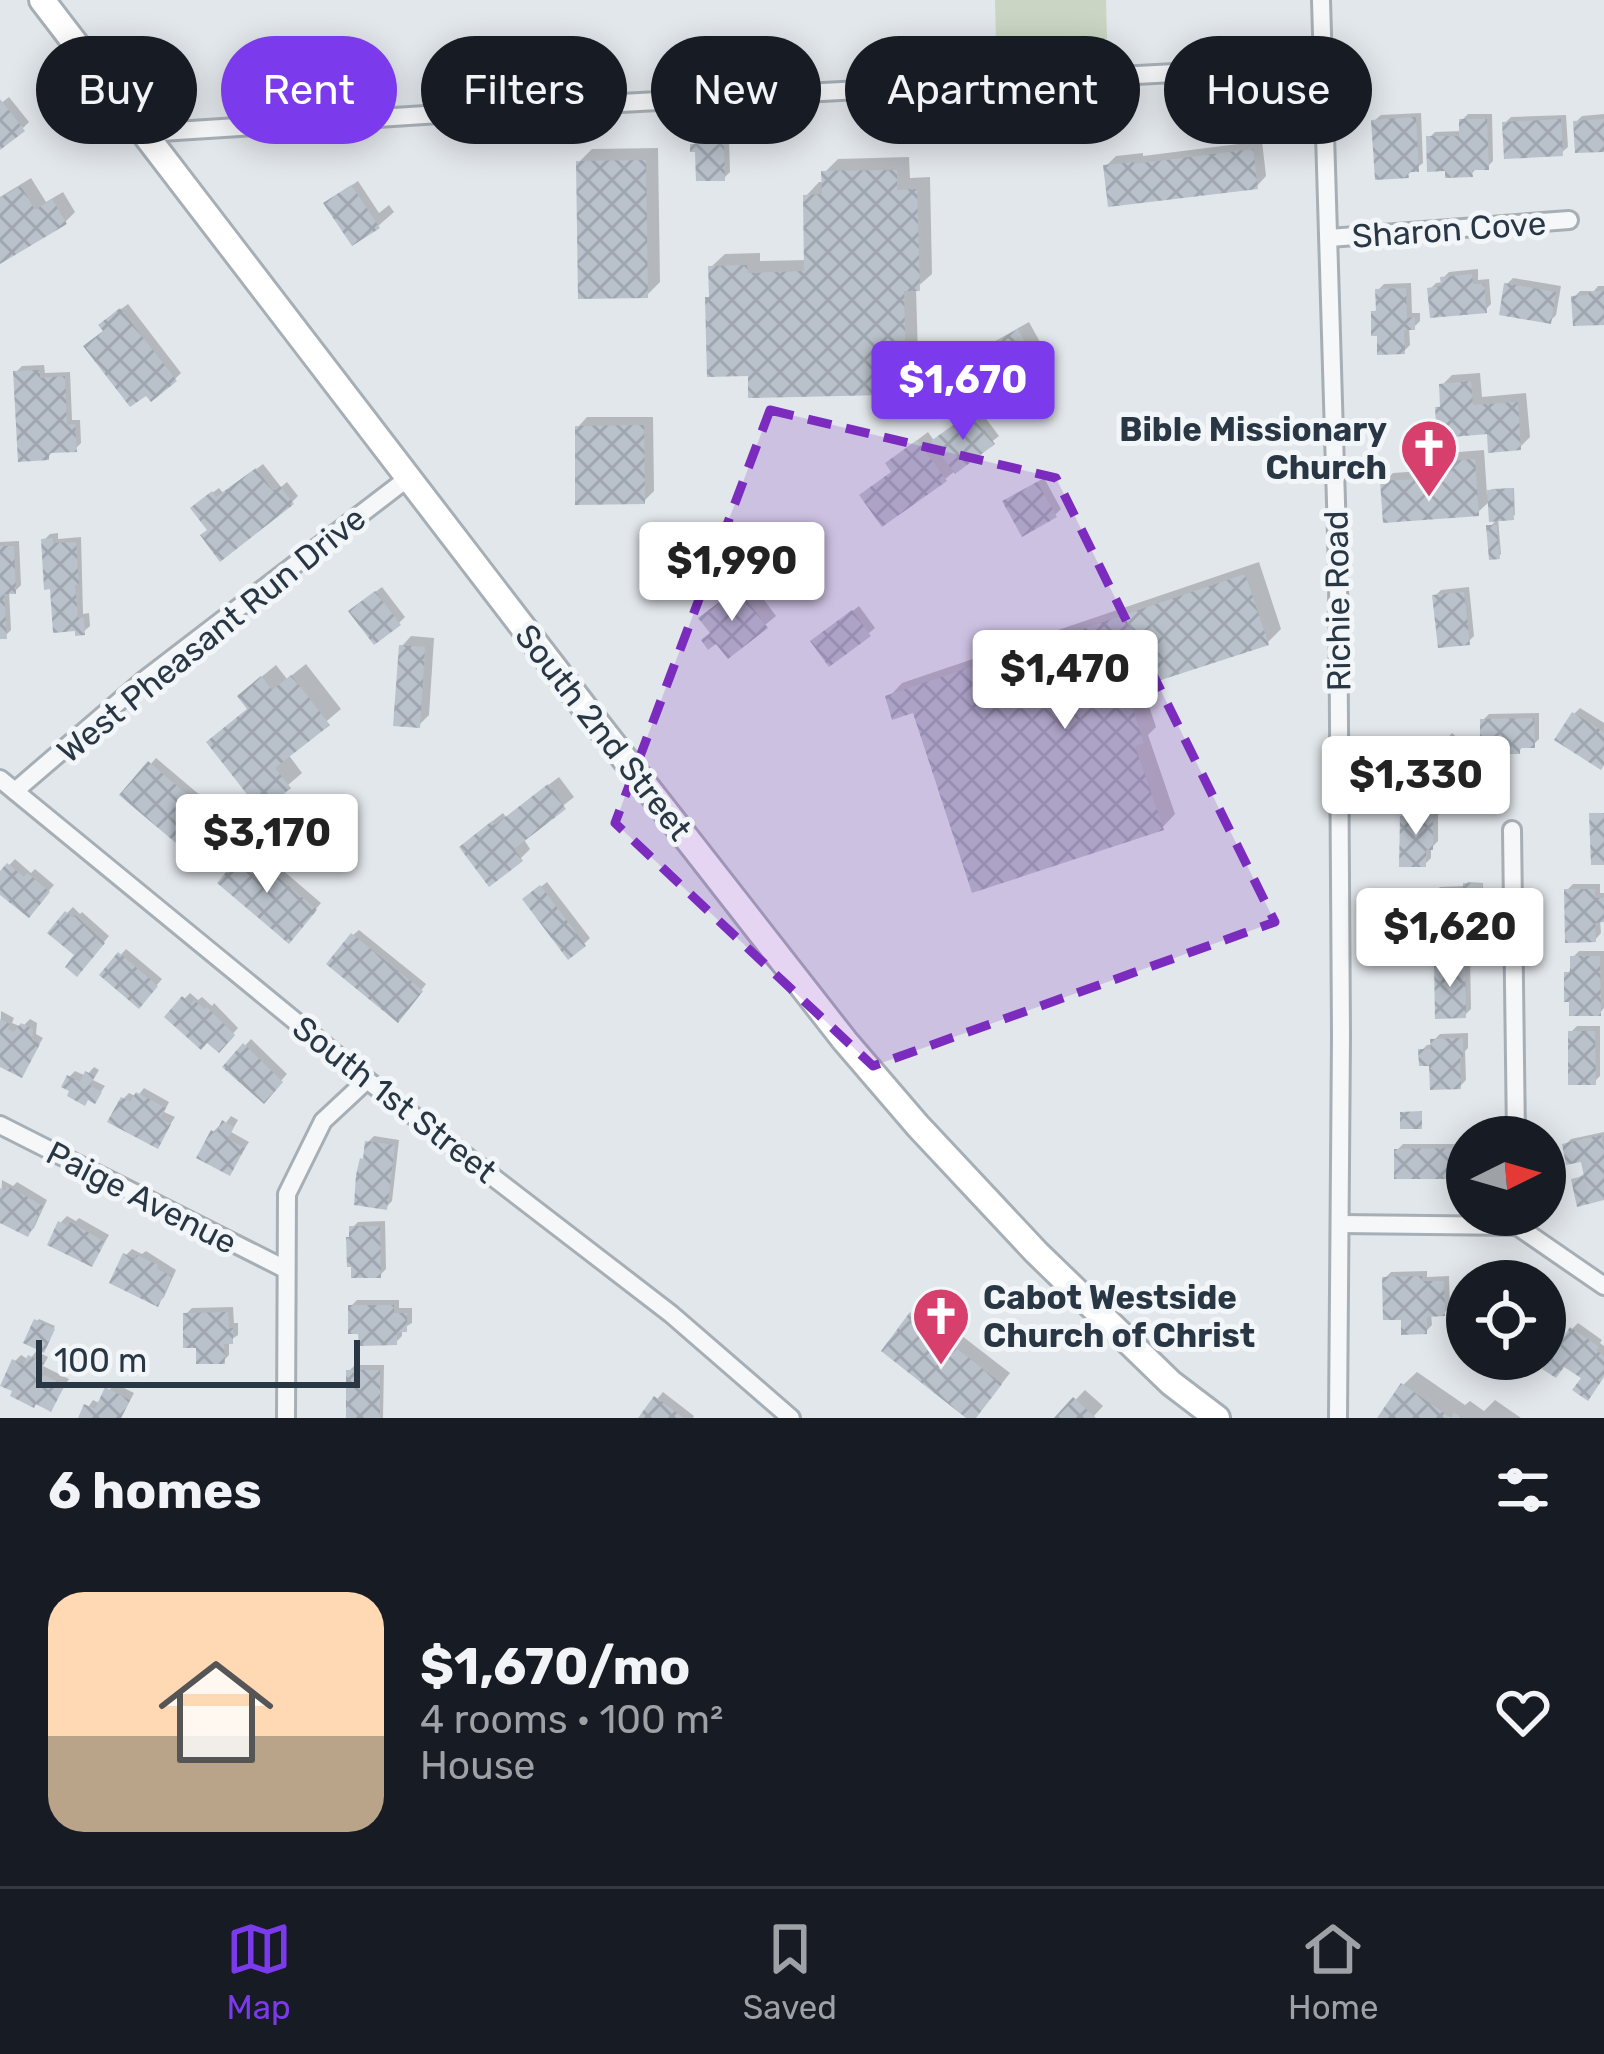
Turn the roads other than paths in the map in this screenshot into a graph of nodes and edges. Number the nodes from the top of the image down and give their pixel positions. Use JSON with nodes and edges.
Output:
{"nodes":[{"id":1,"x":42,"y":0,"type":"edge"},
{"id":2,"x":1321,"y":0,"type":"edge"},
{"id":3,"x":70,"y":36,"type":"edge"},
{"id":4,"x":1321,"y":36,"type":"edge"},
{"id":5,"x":1164,"y":73,"type":"edge"},
{"id":6,"x":197,"y":131,"type":"edge"},
{"id":7,"x":153,"y":144,"type":"edge"},
{"id":8,"x":1325,"y":144,"type":"edge"},
{"id":9,"x":1569,"y":220,"type":"dead end"},
{"id":10,"x":1329,"y":238,"type":"junction"},
{"id":11,"x":408,"y":478,"type":"junction"},
{"id":12,"x":0,"y":779,"type":"edge"},
{"id":13,"x":15,"y":791,"type":"junction"},
{"id":14,"x":1512,"y":830,"type":"dead end"},
{"id":15,"x":367,"y":1080,"type":"junction"},
{"id":16,"x":1516,"y":1116,"type":"edge"},
{"id":17,"x":0,"y":1125,"type":"edge"},
{"id":18,"x":1446,"y":1222,"type":"edge"},
{"id":19,"x":1340,"y":1224,"type":"junction"},
{"id":20,"x":1537,"y":1236,"type":"edge"},
{"id":21,"x":285,"y":1269,"type":"junction"},
{"id":22,"x":1604,"y":1286,"type":"edge"},
{"id":23,"x":286,"y":1418,"type":"edge"},
{"id":24,"x":791,"y":1418,"type":"edge"},
{"id":25,"x":1216,"y":1418,"type":"edge"},
{"id":26,"x":1338,"y":1418,"type":"edge"}],
"edges":[{"from":1,"to":3,"type":"main road","name":"South 2nd Street"},
{"from":2,"to":4,"type":"street","name":"Richie Road"},
{"from":5,"to":6,"type":"street"},
{"from":7,"to":11,"type":"main road","name":"South 2nd Street"},
{"from":8,"to":10,"type":"street","name":"Richie Road"},
{"from":9,"to":10,"type":"street","name":"Sharon Cove"},
{"from":10,"to":19,"type":"street","name":"Richie Road"},
{"from":11,"to":13,"type":"street","name":"West Pheasant Run Drive"},
{"from":11,"to":25,"type":"main road","name":"South 2nd Street"},
{"from":12,"to":13,"type":"street","name":"South 1st Street"},
{"from":13,"to":15,"type":"street","name":"South 1st Street"},
{"from":14,"to":16,"type":"street"},
{"from":15,"to":21,"type":"street"},
{"from":15,"to":24,"type":"street","name":"South 1st Street"},
{"from":17,"to":21,"type":"street","name":"Paige Avenue"},
{"from":18,"to":19,"type":"street"},
{"from":19,"to":26,"type":"street","name":"Richie Road"},
{"from":20,"to":22,"type":"street"},
{"from":21,"to":23,"type":"street"}]}
